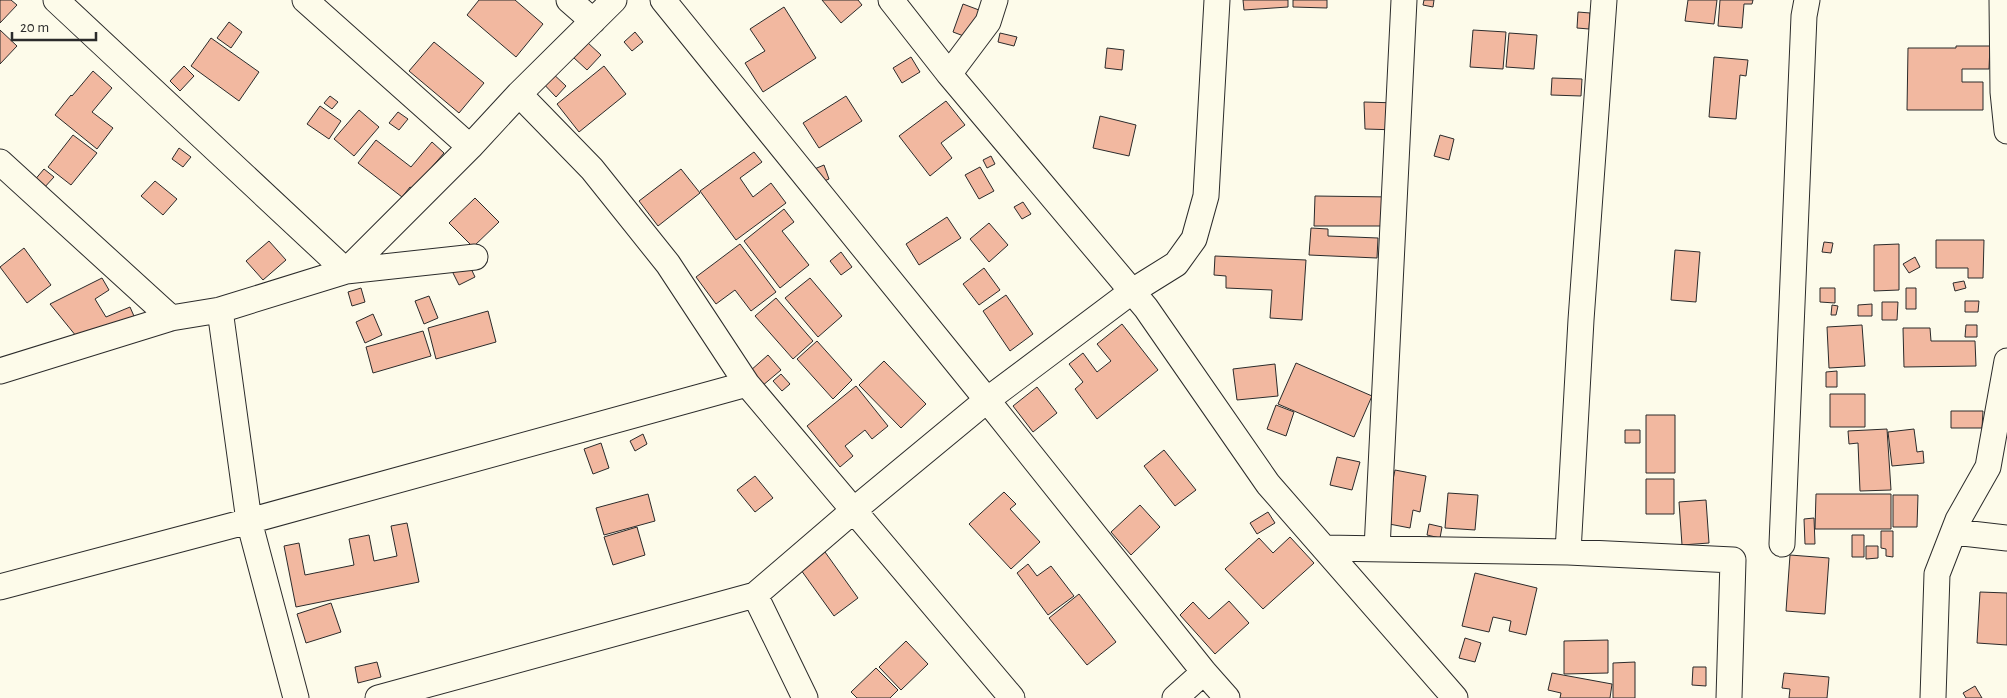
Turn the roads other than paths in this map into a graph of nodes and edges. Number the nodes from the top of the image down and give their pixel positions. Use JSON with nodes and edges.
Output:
{"nodes":[{"id":1,"x":56,"y":0,"type":"edge"},
{"id":2,"x":305,"y":0,"type":"edge"},
{"id":3,"x":569,"y":0,"type":"edge"},
{"id":4,"x":614,"y":0,"type":"edge"},
{"id":5,"x":663,"y":0,"type":"edge"},
{"id":6,"x":891,"y":0,"type":"edge"},
{"id":7,"x":995,"y":0,"type":"edge"},
{"id":8,"x":1217,"y":0,"type":"edge"},
{"id":9,"x":1404,"y":0,"type":"edge"},
{"id":10,"x":1604,"y":0,"type":"edge"},
{"id":11,"x":1807,"y":0,"type":"edge"},
{"id":12,"x":2002,"y":0,"type":"edge"},
{"id":13,"x":593,"y":21,"type":"junction"},
{"id":14,"x":949,"y":74,"type":"junction"},
{"id":15,"x":519,"y":94,"type":"junction"},
{"id":16,"x":2007,"y":131,"type":"edge"},
{"id":17,"x":470,"y":148,"type":"junction"},
{"id":18,"x":0,"y":162,"type":"edge"},
{"id":19,"x":475,"y":257,"type":"dead end"},
{"id":20,"x":346,"y":271,"type":"junction"},
{"id":21,"x":1131,"y":292,"type":"junction"},
{"id":22,"x":220,"y":310,"type":"junction"},
{"id":23,"x":171,"y":318,"type":"junction"},
{"id":24,"x":2007,"y":361,"type":"edge"},
{"id":25,"x":0,"y":371,"type":"edge"},
{"id":26,"x":747,"y":384,"type":"junction"},
{"id":27,"x":987,"y":400,"type":"junction"},
{"id":28,"x":854,"y":510,"type":"junction"},
{"id":29,"x":248,"y":521,"type":"junction"},
{"id":30,"x":1954,"y":532,"type":"junction"},
{"id":31,"x":2007,"y":538,"type":"edge"},
{"id":32,"x":1782,"y":544,"type":"dead end"},
{"id":33,"x":1324,"y":548,"type":"junction"},
{"id":34,"x":1377,"y":549,"type":"junction"},
{"id":35,"x":1568,"y":552,"type":"junction"},
{"id":36,"x":0,"y":588,"type":"edge"},
{"id":37,"x":755,"y":595,"type":"junction"},
{"id":38,"x":1204,"y":672,"type":"junction"},
{"id":39,"x":296,"y":698,"type":"edge"},
{"id":40,"x":378,"y":698,"type":"edge"},
{"id":41,"x":805,"y":698,"type":"edge"},
{"id":42,"x":1012,"y":698,"type":"edge"},
{"id":43,"x":1175,"y":698,"type":"edge"},
{"id":44,"x":1227,"y":698,"type":"edge"},
{"id":45,"x":1455,"y":698,"type":"edge"},
{"id":46,"x":1729,"y":698,"type":"edge"},
{"id":47,"x":1933,"y":698,"type":"edge"}],
"edges":[{"from":1,"to":20,"type":"street"},
{"from":2,"to":17,"type":"street"},
{"from":3,"to":13,"type":"street"},
{"from":4,"to":13,"type":"street"},
{"from":5,"to":27,"type":"street"},
{"from":6,"to":14,"type":"street"},
{"from":7,"to":14,"type":"street"},
{"from":8,"to":21,"type":"street"},
{"from":9,"to":34,"type":"street"},
{"from":10,"to":35,"type":"street"},
{"from":11,"to":32,"type":"street"},
{"from":12,"to":16,"type":"street"},
{"from":13,"to":15,"type":"street"},
{"from":14,"to":21,"type":"street"},
{"from":15,"to":17,"type":"street"},
{"from":15,"to":26,"type":"street"},
{"from":17,"to":20,"type":"street"},
{"from":18,"to":23,"type":"street"},
{"from":19,"to":20,"type":"street"},
{"from":20,"to":22,"type":"street"},
{"from":21,"to":27,"type":"street"},
{"from":21,"to":33,"type":"street"},
{"from":22,"to":23,"type":"street"},
{"from":22,"to":29,"type":"street"},
{"from":23,"to":25,"type":"street"},
{"from":24,"to":30,"type":"street"},
{"from":26,"to":28,"type":"street"},
{"from":26,"to":29,"type":"street"},
{"from":27,"to":28,"type":"street"},
{"from":27,"to":38,"type":"street"},
{"from":28,"to":37,"type":"street"},
{"from":28,"to":42,"type":"street"},
{"from":29,"to":36,"type":"street"},
{"from":29,"to":39,"type":"street"},
{"from":30,"to":31,"type":"street"},
{"from":30,"to":47,"type":"street"},
{"from":33,"to":34,"type":"street"},
{"from":33,"to":45,"type":"street"},
{"from":34,"to":35,"type":"street"},
{"from":35,"to":46,"type":"street"},
{"from":37,"to":40,"type":"street"},
{"from":37,"to":41,"type":"street"},
{"from":38,"to":43,"type":"street"},
{"from":38,"to":44,"type":"street"}]}
